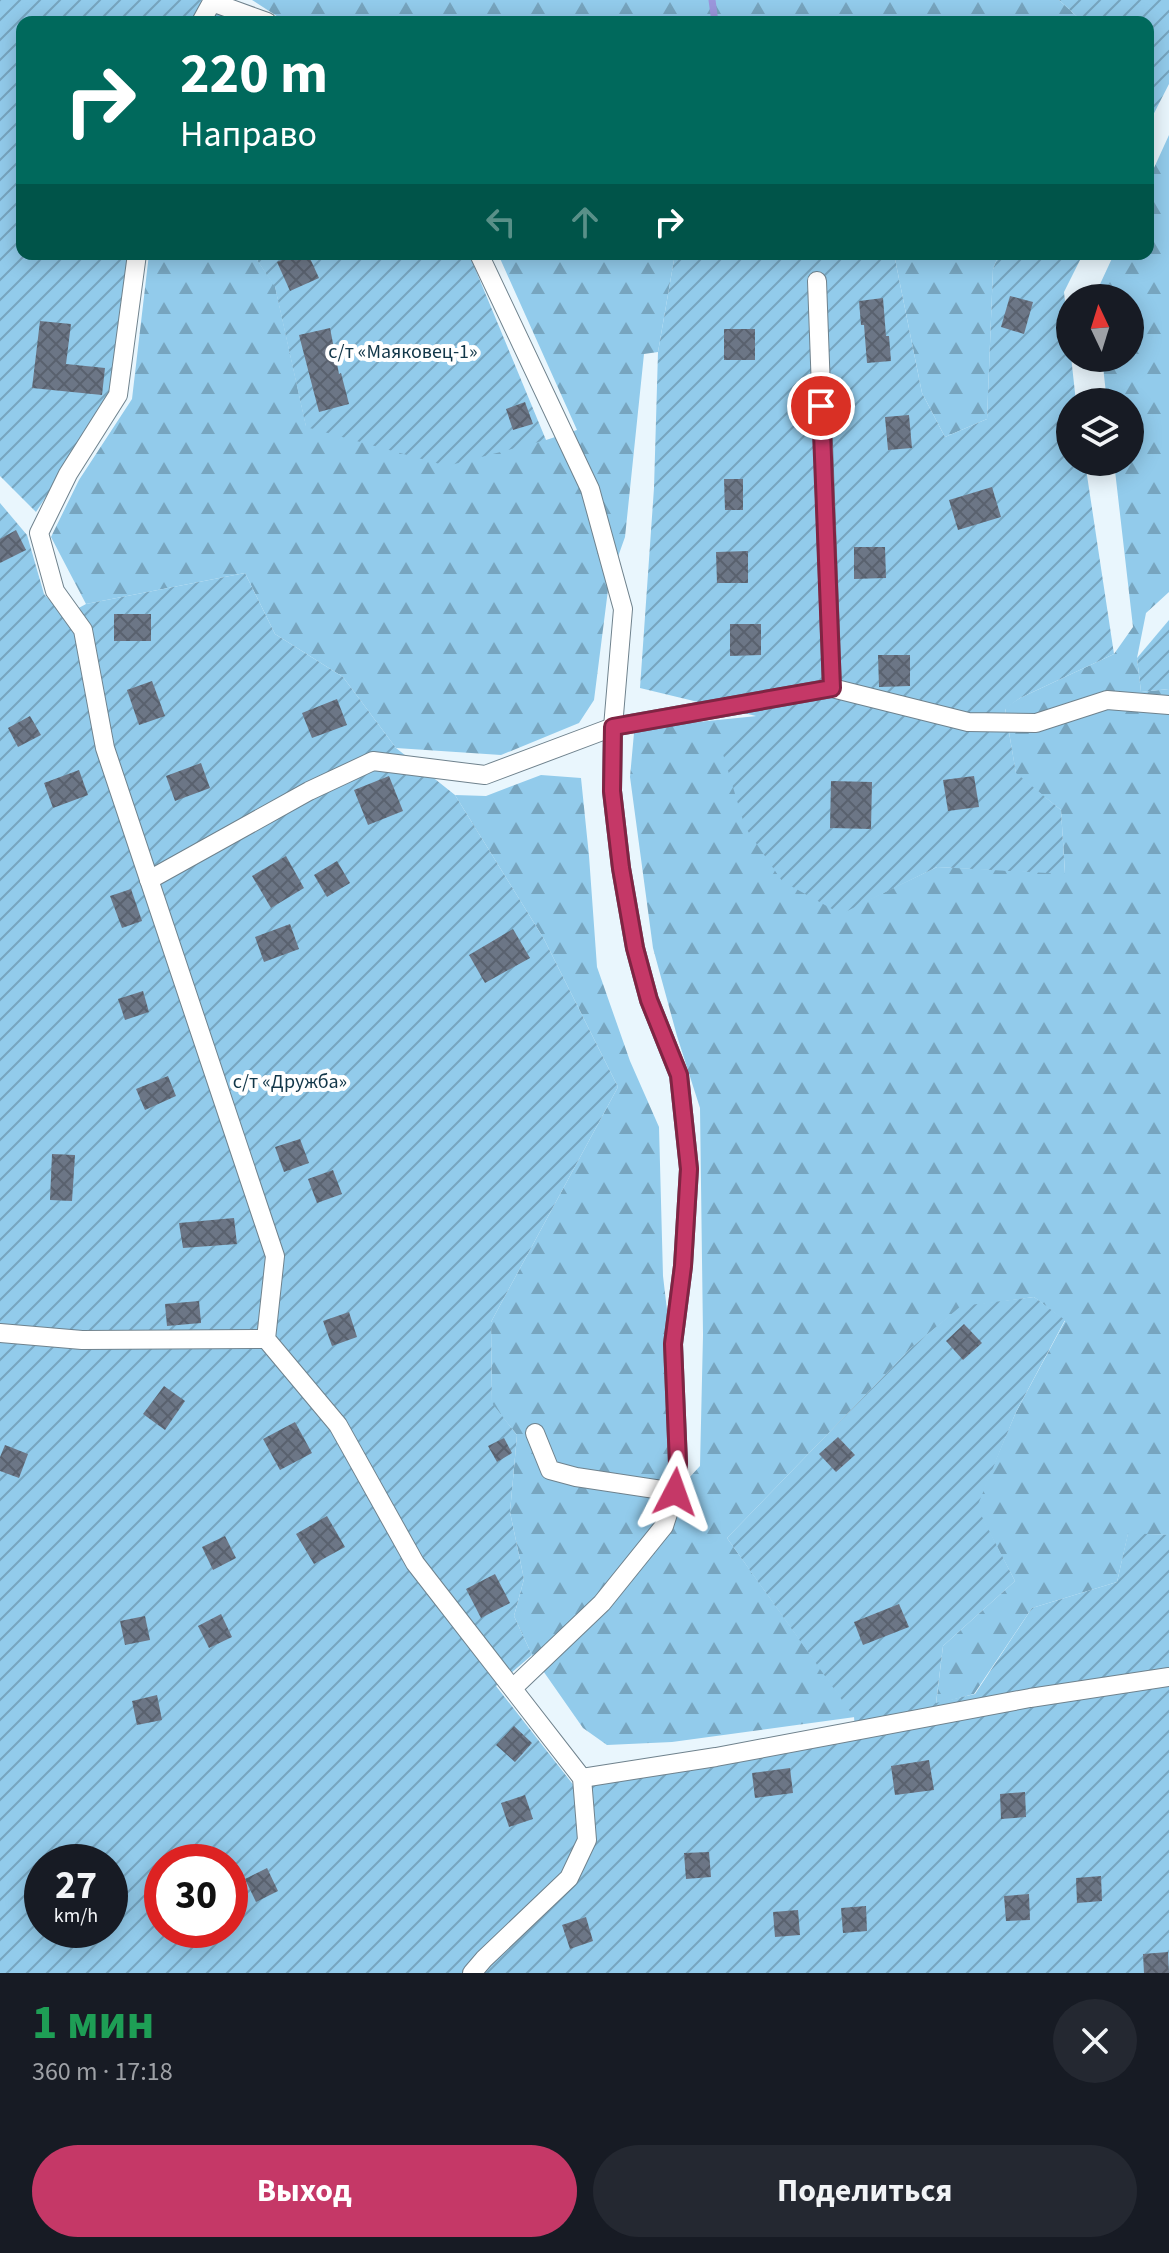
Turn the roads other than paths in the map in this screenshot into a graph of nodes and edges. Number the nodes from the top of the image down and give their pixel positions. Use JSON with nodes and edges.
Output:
{"nodes":[{"id":1,"x":204,"y":16,"type":"edge"},
{"id":2,"x":250,"y":16,"type":"edge"},
{"id":3,"x":136,"y":260,"type":"edge"},
{"id":4,"x":482,"y":260,"type":"edge"},
{"id":5,"x":817,"y":281,"type":"dead end"},
{"id":6,"x":832,"y":688,"type":"junction"},
{"id":7,"x":1169,"y":705,"type":"edge"},
{"id":8,"x":613,"y":727,"type":"junction"},
{"id":9,"x":149,"y":880,"type":"junction"},
{"id":10,"x":0,"y":1333,"type":"edge"},
{"id":11,"x":266,"y":1339,"type":"junction"},
{"id":12,"x":535,"y":1433,"type":"dead end"},
{"id":13,"x":675,"y":1492,"type":"junction"},
{"id":14,"x":1169,"y":1677,"type":"edge"},
{"id":15,"x":513,"y":1688,"type":"junction"},
{"id":16,"x":582,"y":1778,"type":"junction"},
{"id":17,"x":472,"y":1973,"type":"edge"}],
"edges":[{"from":1,"to":2,"type":"street"},
{"from":3,"to":9,"type":"street"},
{"from":4,"to":8,"type":"street"},
{"from":5,"to":6,"type":"street"},
{"from":6,"to":7,"type":"street"},
{"from":6,"to":8,"type":"street"},
{"from":8,"to":9,"type":"street"},
{"from":8,"to":13,"type":"street"},
{"from":9,"to":11,"type":"street"},
{"from":10,"to":11,"type":"street"},
{"from":11,"to":15,"type":"street"},
{"from":12,"to":13,"type":"street"},
{"from":13,"to":15,"type":"street"},
{"from":14,"to":16,"type":"street"},
{"from":15,"to":16,"type":"street"},
{"from":16,"to":17,"type":"street"}]}
